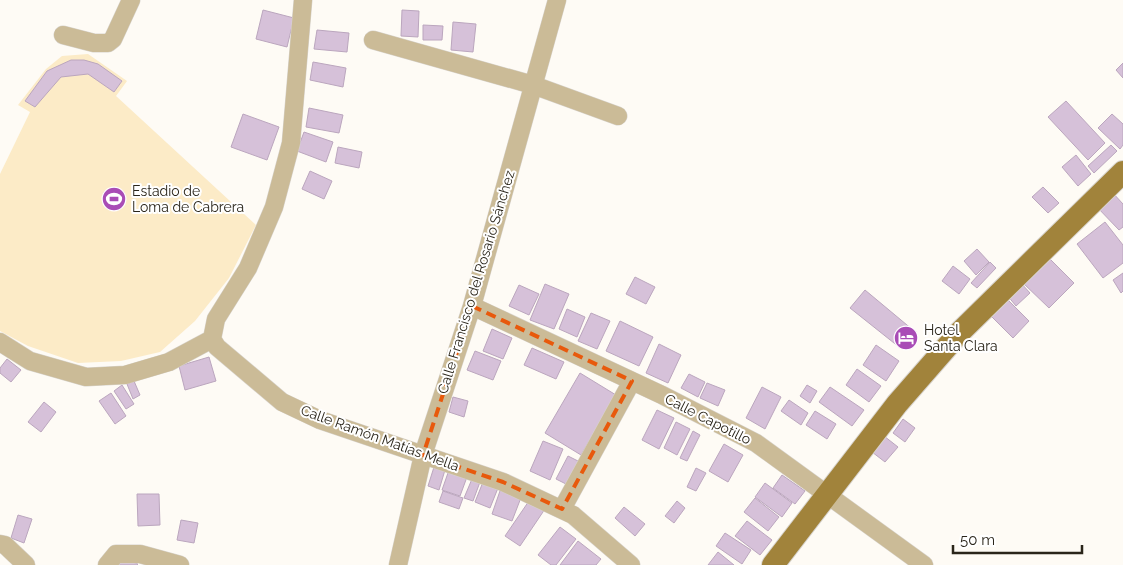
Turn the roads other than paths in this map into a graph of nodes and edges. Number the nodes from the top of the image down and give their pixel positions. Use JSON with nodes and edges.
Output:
{"nodes":[{"id":1,"x":131,"y":0,"type":"edge"},
{"id":2,"x":303,"y":0,"type":"edge"},
{"id":3,"x":557,"y":0,"type":"edge"},
{"id":4,"x":63,"y":35,"type":"dead end"},
{"id":5,"x":372,"y":40,"type":"dead end"},
{"id":6,"x":533,"y":85,"type":"junction"},
{"id":7,"x":618,"y":116,"type":"dead end"},
{"id":8,"x":1123,"y":172,"type":"edge"},
{"id":9,"x":472,"y":306,"type":"junction"},
{"id":10,"x":212,"y":339,"type":"junction"},
{"id":11,"x":0,"y":342,"type":"edge"},
{"id":12,"x":632,"y":381,"type":"junction"},
{"id":13,"x":423,"y":455,"type":"junction"},
{"id":14,"x":826,"y":495,"type":"junction"},
{"id":15,"x":562,"y":509,"type":"junction"},
{"id":16,"x":0,"y":544,"type":"edge"},
{"id":17,"x":26,"y":565,"type":"edge"},
{"id":18,"x":107,"y":565,"type":"edge"},
{"id":19,"x":180,"y":565,"type":"edge"},
{"id":20,"x":398,"y":565,"type":"edge"},
{"id":21,"x":631,"y":565,"type":"edge"},
{"id":22,"x":773,"y":565,"type":"edge"},
{"id":23,"x":924,"y":565,"type":"edge"}],
"edges":[{"from":1,"to":4,"type":"street"},
{"from":2,"to":10,"type":"street"},
{"from":3,"to":6,"type":"street","name":"Calle Francisco del Rosario Sánchez"},
{"from":5,"to":6,"type":"street"},
{"from":6,"to":7,"type":"street"},
{"from":6,"to":9,"type":"street","name":"Calle Francisco del Rosario Sánchez"},
{"from":8,"to":14,"type":"main road"},
{"from":9,"to":12,"type":"street","name":"Calle Capotillo"},
{"from":9,"to":13,"type":"street","name":"Calle Francisco del Rosario Sánchez"},
{"from":10,"to":11,"type":"street"},
{"from":10,"to":13,"type":"street","name":"Calle Ramón Matías Mella"},
{"from":12,"to":14,"type":"street","name":"Calle Capotillo"},
{"from":12,"to":15,"type":"street"},
{"from":13,"to":15,"type":"street","name":"Calle Ramón Matías Mella"},
{"from":13,"to":20,"type":"street","name":"Calle Francisco del Rosario Sánchez"},
{"from":14,"to":22,"type":"main road"},
{"from":14,"to":23,"type":"street","name":"Calle Capotillo"},
{"from":15,"to":21,"type":"street","name":"Calle Ramón Matías Mella"},
{"from":16,"to":17,"type":"street"},
{"from":18,"to":19,"type":"street"}]}
